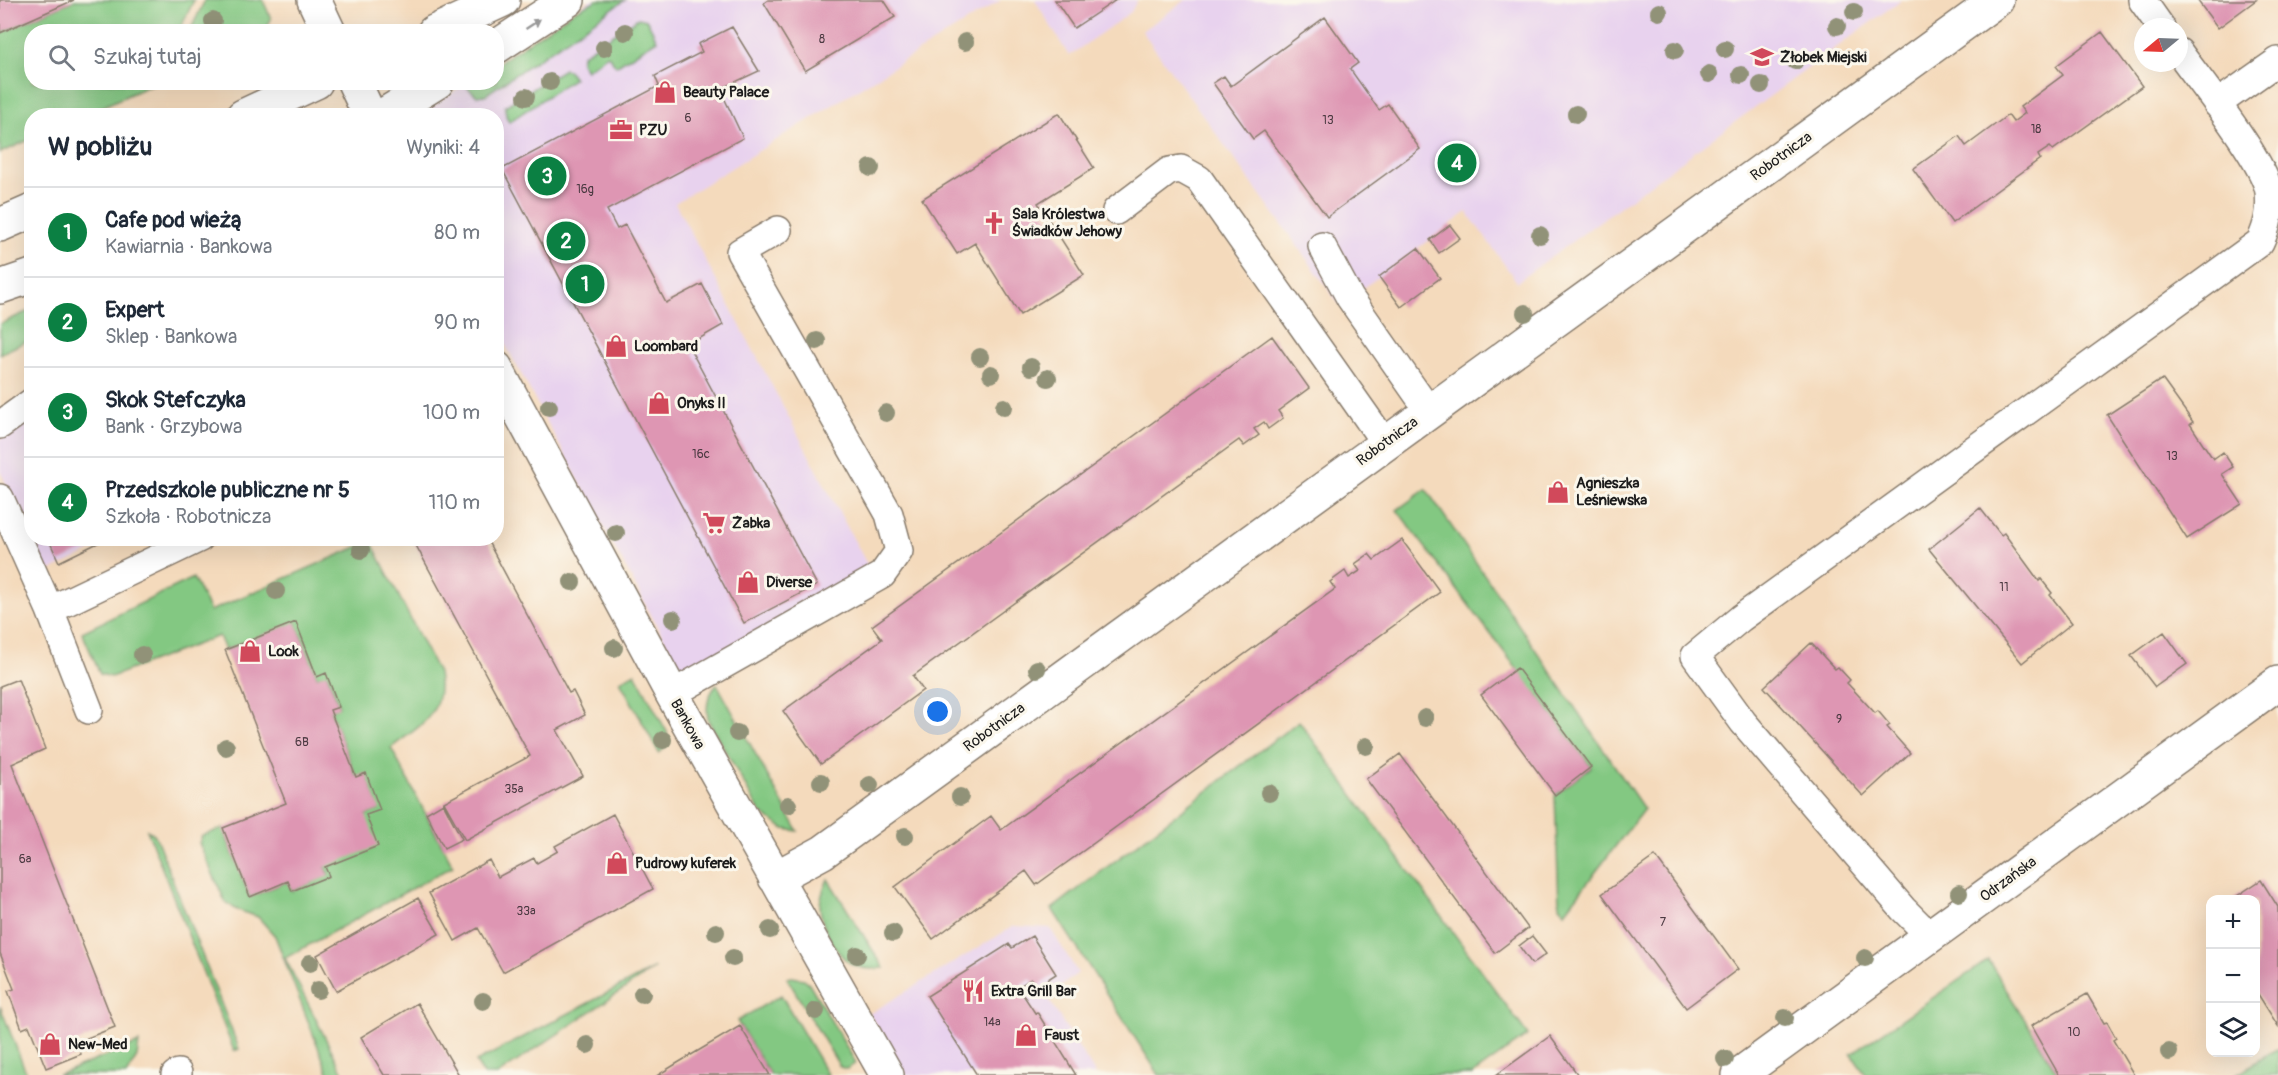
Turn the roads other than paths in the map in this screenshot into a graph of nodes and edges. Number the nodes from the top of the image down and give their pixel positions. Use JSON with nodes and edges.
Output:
{"nodes":[{"id":1,"x":314,"y":0,"type":"edge"},
{"id":2,"x":503,"y":0,"type":"edge"},
{"id":3,"x":568,"y":0,"type":"edge"},
{"id":4,"x":1997,"y":0,"type":"edge"},
{"id":5,"x":2142,"y":0,"type":"edge"},
{"id":6,"x":2155,"y":18,"type":"edge"},
{"id":7,"x":325,"y":24,"type":"edge"},
{"id":8,"x":451,"y":24,"type":"edge"},
{"id":9,"x":504,"y":42,"type":"edge"},
{"id":10,"x":2278,"y":61,"type":"edge"},
{"id":11,"x":2188,"y":64,"type":"edge"},
{"id":12,"x":299,"y":90,"type":"edge"},
{"id":13,"x":358,"y":90,"type":"edge"},
{"id":14,"x":424,"y":90,"type":"edge"},
{"id":15,"x":2217,"y":104,"type":"junction"},
{"id":16,"x":260,"y":108,"type":"edge"},
{"id":17,"x":365,"y":108,"type":"edge"},
{"id":18,"x":395,"y":108,"type":"edge"},
{"id":19,"x":1116,"y":211,"type":"dead end"},
{"id":20,"x":24,"y":214,"type":"edge"},
{"id":21,"x":0,"y":225,"type":"edge"},
{"id":22,"x":778,"y":230,"type":"dead end"},
{"id":23,"x":1322,"y":246,"type":"dead end"},
{"id":24,"x":24,"y":279,"type":"edge"},
{"id":25,"x":0,"y":287,"type":"edge"},
{"id":26,"x":504,"y":387,"type":"edge"},
{"id":27,"x":24,"y":408,"type":"edge"},
{"id":28,"x":1429,"y":411,"type":"junction"},
{"id":29,"x":0,"y":425,"type":"edge"},
{"id":30,"x":1385,"y":443,"type":"junction"},
{"id":31,"x":0,"y":498,"type":"edge"},
{"id":32,"x":183,"y":546,"type":"edge"},
{"id":33,"x":50,"y":610,"type":"junction"},
{"id":34,"x":2278,"y":683,"type":"edge"},
{"id":35,"x":672,"y":694,"type":"junction"},
{"id":36,"x":89,"y":710,"type":"dead end"},
{"id":37,"x":775,"y":878,"type":"junction"},
{"id":38,"x":1930,"y":936,"type":"junction"},
{"id":39,"x":887,"y":1075,"type":"edge"},
{"id":40,"x":1739,"y":1075,"type":"edge"}],
"edges":[{"from":1,"to":7,"type":"street"},
{"from":2,"to":8,"type":"street"},
{"from":9,"to":3,"type":"street","one_way":true},
{"from":4,"to":28,"type":"street","name":"Robotnicza"},
{"from":5,"to":6,"type":"lane"},
{"from":10,"to":15,"type":"lane"},
{"from":11,"to":15,"type":"lane"},
{"from":12,"to":16,"type":"street"},
{"from":13,"to":17,"type":"street"},
{"from":14,"to":18,"type":"street"},
{"from":15,"to":38,"type":"lane"},
{"from":19,"to":30,"type":"lane"},
{"from":20,"to":21,"type":"street"},
{"from":22,"to":35,"type":"lane"},
{"from":23,"to":28,"type":"lane"},
{"from":24,"to":25,"type":"street"},
{"from":26,"to":35,"type":"street","name":"Bankowa"},
{"from":27,"to":29,"type":"lane"},
{"from":28,"to":30,"type":"street","name":"Robotnicza"},
{"from":30,"to":37,"type":"street","name":"Robotnicza"},
{"from":31,"to":33,"type":"lane"},
{"from":32,"to":33,"type":"lane"},
{"from":33,"to":36,"type":"lane"},
{"from":34,"to":38,"type":"street","name":"Odrzańska"},
{"from":35,"to":37,"type":"street","name":"Bankowa"},
{"from":37,"to":39,"type":"street","name":"Bankowa"},
{"from":38,"to":40,"type":"street","name":"Odrzańska"}]}
